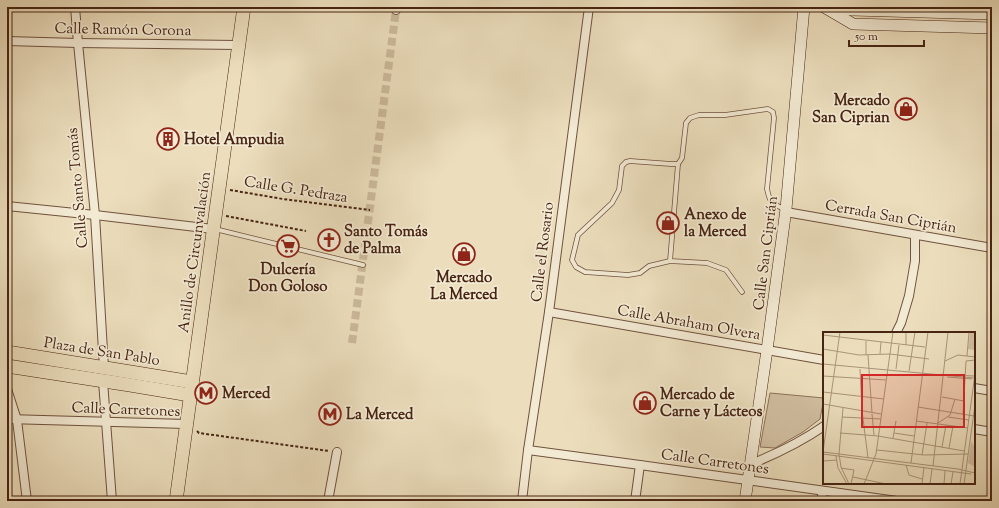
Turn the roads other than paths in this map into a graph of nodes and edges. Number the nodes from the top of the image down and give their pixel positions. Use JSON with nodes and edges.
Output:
{"nodes":[{"id":1,"x":75,"y":7,"type":"edge"},
{"id":2,"x":244,"y":7,"type":"edge"},
{"id":3,"x":589,"y":7,"type":"edge"},
{"id":4,"x":804,"y":7,"type":"edge"},
{"id":5,"x":824,"y":7,"type":"edge"},
{"id":6,"x":992,"y":14,"type":"edge"},
{"id":7,"x":992,"y":28,"type":"edge"},
{"id":8,"x":7,"y":40,"type":"edge"},
{"id":9,"x":78,"y":43,"type":"junction"},
{"id":10,"x":238,"y":45,"type":"junction"},
{"id":11,"x":678,"y":164,"type":"junction"},
{"id":12,"x":7,"y":206,"type":"edge"},
{"id":13,"x":786,"y":211,"type":"junction"},
{"id":14,"x":95,"y":215,"type":"junction"},
{"id":15,"x":213,"y":229,"type":"junction"},
{"id":16,"x":915,"y":235,"type":"junction"},
{"id":17,"x":992,"y":248,"type":"edge"},
{"id":18,"x":670,"y":260,"type":"junction"},
{"id":19,"x":363,"y":265,"type":"dead end"},
{"id":20,"x":742,"y":292,"type":"dead end"},
{"id":21,"x":549,"y":312,"type":"junction"},
{"id":22,"x":896,"y":332,"type":"edge"},
{"id":23,"x":768,"y":350,"type":"junction"},
{"id":24,"x":7,"y":352,"type":"edge"},
{"id":25,"x":823,"y":360,"type":"edge"},
{"id":26,"x":7,"y":366,"type":"edge"},
{"id":27,"x":104,"y":368,"type":"junction"},
{"id":28,"x":103,"y":381,"type":"junction"},
{"id":29,"x":192,"y":382,"type":"junction"},
{"id":30,"x":7,"y":388,"type":"edge"},
{"id":31,"x":975,"y":388,"type":"edge"},
{"id":32,"x":992,"y":392,"type":"edge"},
{"id":33,"x":190,"y":396,"type":"junction"},
{"id":34,"x":7,"y":419,"type":"edge"},
{"id":35,"x":17,"y":420,"type":"junction"},
{"id":36,"x":106,"y":422,"type":"junction"},
{"id":37,"x":186,"y":424,"type":"junction"},
{"id":38,"x":823,"y":427,"type":"edge"},
{"id":39,"x":975,"y":430,"type":"edge"},
{"id":40,"x":992,"y":432,"type":"edge"},
{"id":41,"x":528,"y":450,"type":"junction"},
{"id":42,"x":337,"y":452,"type":"road end"},
{"id":43,"x":751,"y":464,"type":"junction"},
{"id":44,"x":640,"y":465,"type":"junction"},
{"id":45,"x":748,"y":480,"type":"junction"},
{"id":46,"x":823,"y":491,"type":"junction"},
{"id":47,"x":27,"y":501,"type":"edge"},
{"id":48,"x":112,"y":501,"type":"edge"},
{"id":49,"x":176,"y":501,"type":"edge"},
{"id":50,"x":328,"y":501,"type":"edge"},
{"id":51,"x":522,"y":501,"type":"edge"},
{"id":52,"x":635,"y":501,"type":"edge"},
{"id":53,"x":745,"y":501,"type":"edge"},
{"id":54,"x":821,"y":501,"type":"edge"},
{"id":55,"x":893,"y":501,"type":"edge"}],
"edges":[{"from":1,"to":9,"type":"street","name":"Calle Santo Tomás"},
{"from":2,"to":10,"type":"main road","name":"Anillo de Circunvalación"},
{"from":3,"to":21,"type":"street","name":"Calle el Rosario"},
{"from":4,"to":13,"type":"street","name":"Calle San Ciprián"},
{"from":5,"to":6,"type":"street","bridge":true},
{"from":5,"to":7,"type":"street"},
{"from":8,"to":9,"type":"street","name":"Calle Ramón Corona"},
{"from":9,"to":10,"type":"street","name":"Calle Ramón Corona"},
{"from":9,"to":14,"type":"street","name":"Calle Santo Tomás"},
{"from":10,"to":15,"type":"main road","name":"Anillo de Circunvalación"},
{"from":11,"to":13,"type":"lane"},
{"from":11,"to":18,"type":"lane"},
{"from":11,"to":18,"type":"lane"},
{"from":12,"to":14,"type":"street"},
{"from":13,"to":16,"type":"street","name":"Cerrada San Ciprián"},
{"from":13,"to":23,"type":"street","name":"Calle San Ciprián"},
{"from":14,"to":15,"type":"street"},
{"from":14,"to":27,"type":"street","name":"Calle Santo Tomás"},
{"from":15,"to":19,"type":"lane"},
{"from":15,"to":29,"type":"main road","name":"Anillo de Circunvalación"},
{"from":16,"to":17,"type":"street","name":"Cerrada San Ciprián"},
{"from":16,"to":22,"type":"street"},
{"from":18,"to":20,"type":"lane"},
{"from":21,"to":23,"type":"street","name":"Calle Abraham Olvera"},
{"from":21,"to":41,"type":"street","name":"Calle el Rosario"},
{"from":23,"to":25,"type":"street","name":"Calle Abraham Olvera"},
{"from":23,"to":43,"type":"street","name":"Calle San Ciprián"},
{"from":24,"to":27,"type":"main road","name":"Plaza de San Pablo"},
{"from":26,"to":28,"type":"main road"},
{"from":27,"to":29,"type":"main road","name":"Plaza de San Pablo"},
{"from":28,"to":33,"type":"main road"},
{"from":28,"to":36,"type":"street"},
{"from":29,"to":33,"type":"main road","name":"Anillo de Circunvalación"},
{"from":30,"to":35,"type":"street"},
{"from":31,"to":32,"type":"street"},
{"from":33,"to":37,"type":"main road","name":"Anillo de Circunvalación"},
{"from":34,"to":35,"type":"street","name":"Calle Carretones"},
{"from":35,"to":36,"type":"street","name":"Calle Carretones"},
{"from":35,"to":47,"type":"street"},
{"from":36,"to":37,"type":"street","name":"Calle Carretones"},
{"from":36,"to":48,"type":"street"},
{"from":37,"to":49,"type":"main road","name":"Anillo de Circunvalación"},
{"from":38,"to":43,"type":"street"},
{"from":39,"to":40,"type":"street"},
{"from":41,"to":44,"type":"street","name":"Calle Carretones"},
{"from":41,"to":51,"type":"street","name":"Calle el Rosario"},
{"from":42,"to":50,"type":"street"},
{"from":43,"to":45,"type":"street","name":"Calle San Ciprián"},
{"from":44,"to":45,"type":"street","name":"Calle Carretones"},
{"from":44,"to":52,"type":"street"},
{"from":45,"to":46,"type":"street","name":"Calle Carretones"},
{"from":45,"to":53,"type":"street","name":"Calle San Ciprián"},
{"from":46,"to":54,"type":"street"},
{"from":46,"to":55,"type":"street","name":"Calle Carretones"}]}
